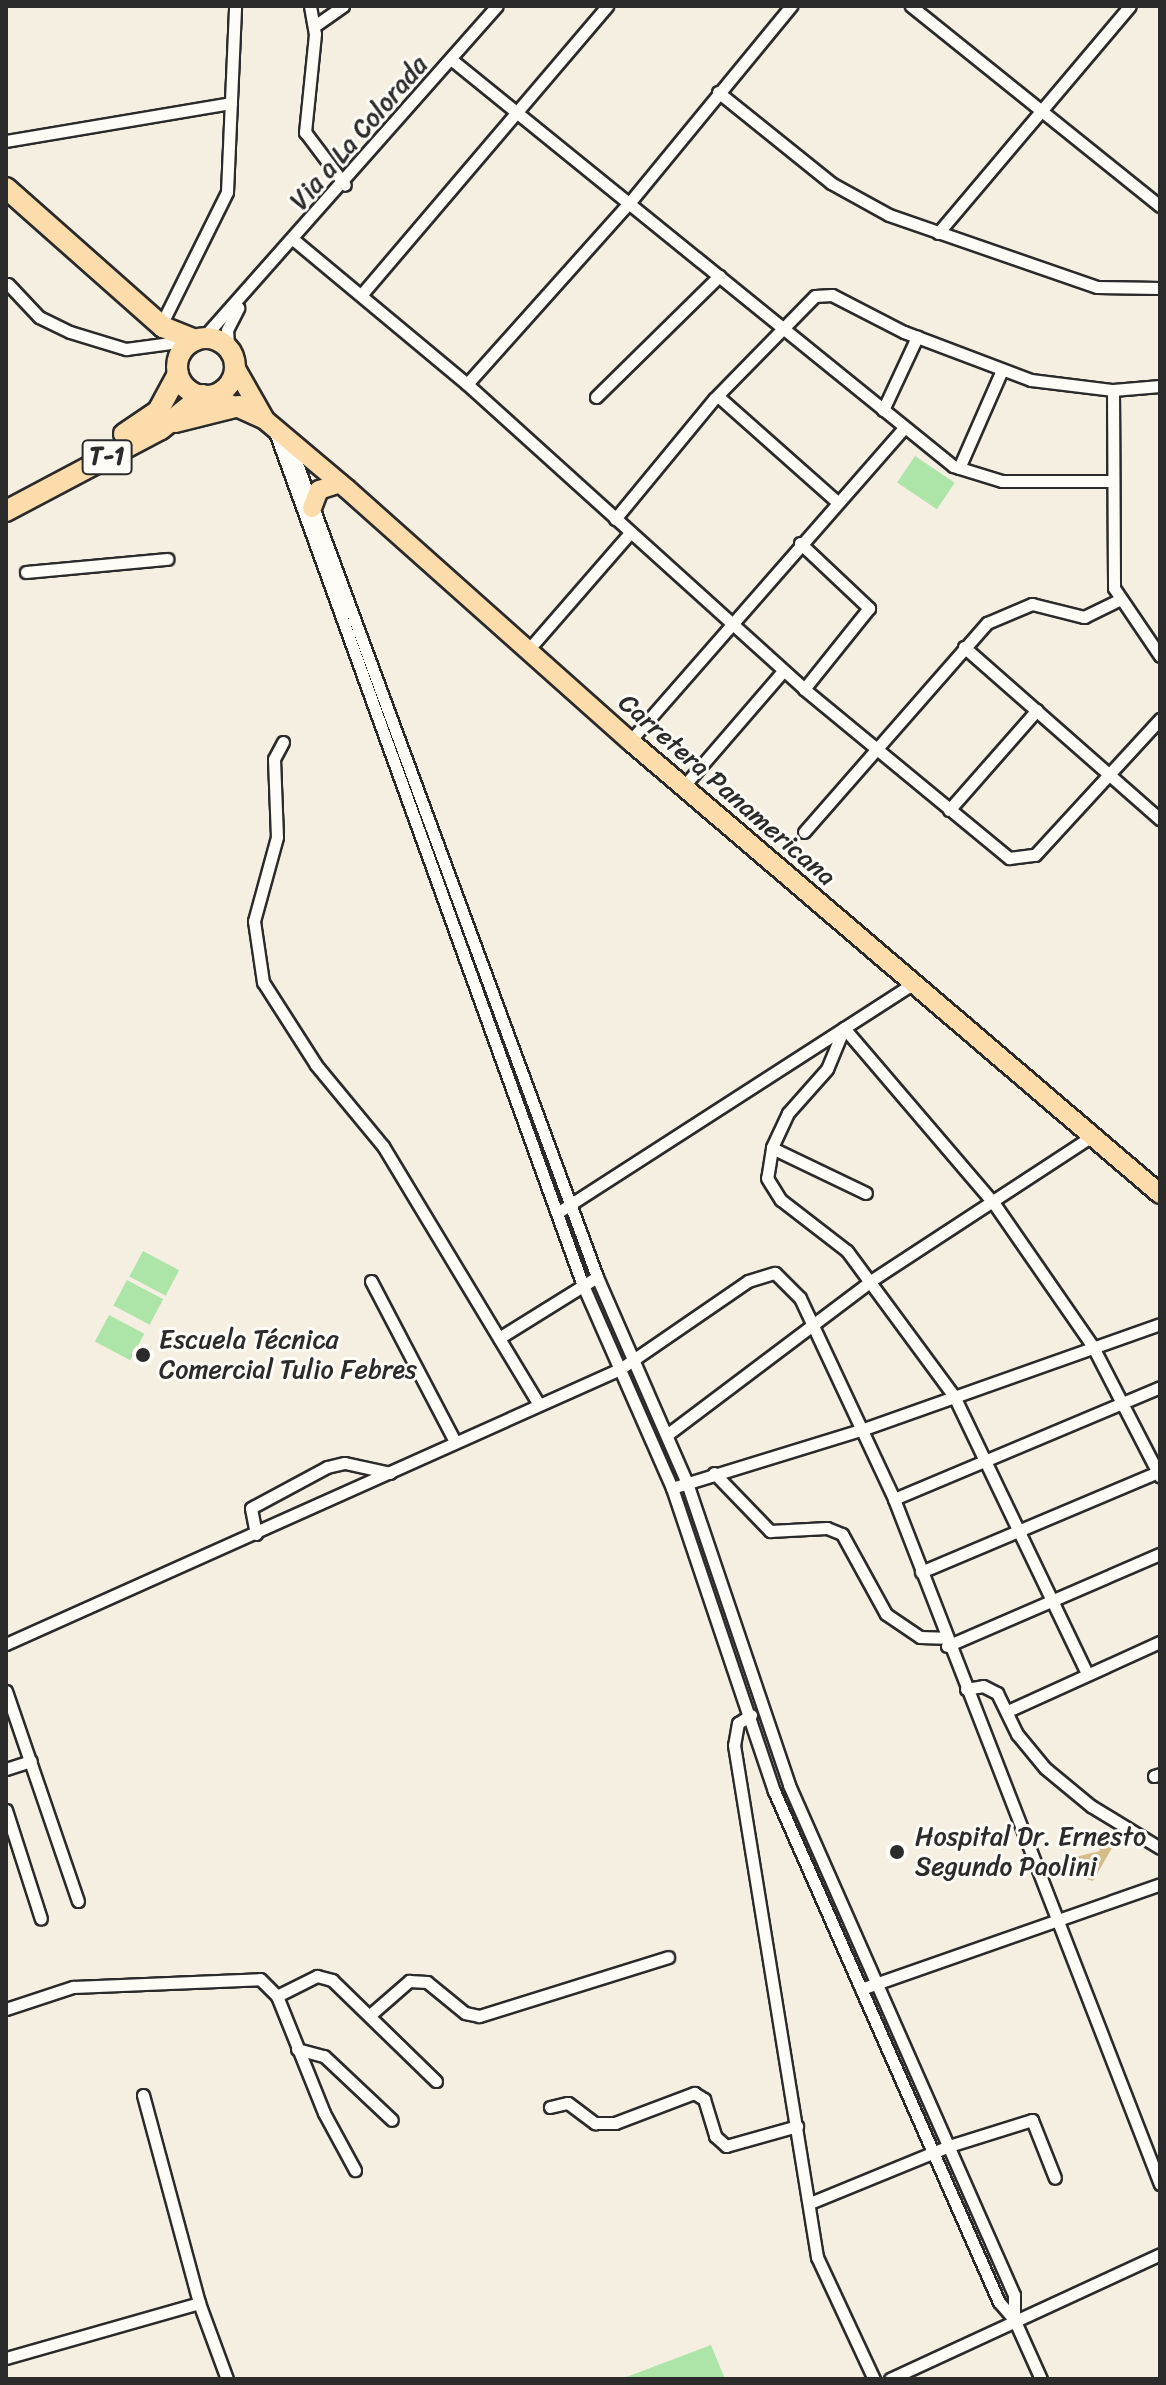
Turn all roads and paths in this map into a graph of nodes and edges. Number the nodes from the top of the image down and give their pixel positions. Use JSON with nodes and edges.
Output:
{"nodes":[{"id":1,"x":235,"y":6,"type":"edge"},
{"id":2,"x":310,"y":6,"type":"edge"},
{"id":3,"x":343,"y":6,"type":"edge"},
{"id":4,"x":497,"y":6,"type":"edge"},
{"id":5,"x":607,"y":6,"type":"edge"},
{"id":6,"x":791,"y":6,"type":"edge"},
{"id":7,"x":911,"y":6,"type":"edge"},
{"id":8,"x":1124,"y":8,"type":"edge"},
{"id":9,"x":316,"y":25,"type":"junction"},
{"id":10,"x":452,"y":60,"type":"junction"},
{"id":11,"x":718,"y":92,"type":"junction"},
{"id":12,"x":231,"y":103,"type":"junction"},
{"id":13,"x":515,"y":111,"type":"junction"},
{"id":14,"x":1041,"y":111,"type":"junction"},
{"id":15,"x":6,"y":141,"type":"edge"},
{"id":16,"x":345,"y":185,"type":"junction"},
{"id":17,"x":6,"y":188,"type":"edge"},
{"id":18,"x":630,"y":202,"type":"junction"},
{"id":19,"x":1160,"y":206,"type":"edge"},
{"id":20,"x":938,"y":233,"type":"junction"},
{"id":21,"x":294,"y":240,"type":"junction"},
{"id":22,"x":719,"y":276,"type":"junction"},
{"id":23,"x":8,"y":284,"type":"dead end"},
{"id":24,"x":250,"y":287,"type":"junction"},
{"id":25,"x":1160,"y":288,"type":"edge"},
{"id":26,"x":362,"y":294,"type":"junction"},
{"id":27,"x":784,"y":331,"type":"junction"},
{"id":28,"x":917,"y":337,"type":"junction"},
{"id":29,"x":200,"y":339,"type":"junction"},
{"id":30,"x":170,"y":346,"type":"junction"},
{"id":31,"x":232,"y":357,"type":"junction"},
{"id":32,"x":1002,"y":370,"type":"junction"},
{"id":33,"x":467,"y":384,"type":"junction"},
{"id":34,"x":1160,"y":386,"type":"edge"},
{"id":35,"x":1113,"y":390,"type":"junction"},
{"id":36,"x":206,"y":395,"type":"junction"},
{"id":37,"x":596,"y":397,"type":"dead end"},
{"id":38,"x":720,"y":398,"type":"junction"},
{"id":39,"x":239,"y":406,"type":"junction"},
{"id":40,"x":883,"y":410,"type":"junction"},
{"id":41,"x":168,"y":424,"type":"junction"},
{"id":42,"x":905,"y":427,"type":"junction"},
{"id":43,"x":276,"y":429,"type":"junction"},
{"id":44,"x":959,"y":468,"type":"junction"},
{"id":45,"x":1111,"y":481,"type":"junction"},
{"id":46,"x":340,"y":483,"type":"junction"},
{"id":47,"x":6,"y":496,"type":"edge"},
{"id":48,"x":837,"y":502,"type":"junction"},
{"id":49,"x":312,"y":508,"type":"junction"},
{"id":50,"x":6,"y":511,"type":"edge"},
{"id":51,"x":615,"y":519,"type":"junction"},
{"id":52,"x":630,"y":533,"type":"junction"},
{"id":53,"x":800,"y":543,"type":"junction"},
{"id":54,"x":167,"y":559,"type":"dead end"},
{"id":55,"x":26,"y":572,"type":"dead end"},
{"id":56,"x":1119,"y":600,"type":"junction"},
{"id":57,"x":730,"y":620,"type":"junction"},
{"id":58,"x":964,"y":647,"type":"junction"},
{"id":59,"x":529,"y":649,"type":"junction"},
{"id":60,"x":1160,"y":656,"type":"edge"},
{"id":61,"x":783,"y":671,"type":"junction"},
{"id":62,"x":804,"y":689,"type":"junction"},
{"id":63,"x":1037,"y":710,"type":"junction"},
{"id":64,"x":1160,"y":719,"type":"edge"},
{"id":65,"x":630,"y":741,"type":"junction"},
{"id":66,"x":283,"y":742,"type":"dead end"},
{"id":67,"x":876,"y":750,"type":"junction"},
{"id":68,"x":1110,"y":774,"type":"junction"},
{"id":69,"x":683,"y":787,"type":"junction"},
{"id":70,"x":949,"y":810,"type":"junction"},
{"id":71,"x":1160,"y":819,"type":"edge"},
{"id":72,"x":804,"y":832,"type":"dead end"},
{"id":73,"x":913,"y":984,"type":"junction"},
{"id":74,"x":844,"y":1028,"type":"junction"},
{"id":75,"x":1092,"y":1136,"type":"junction"},
{"id":76,"x":772,"y":1148,"type":"junction"},
{"id":77,"x":866,"y":1193,"type":"dead end"},
{"id":78,"x":1160,"y":1194,"type":"edge"},
{"id":79,"x":572,"y":1205,"type":"junction"},
{"id":80,"x":995,"y":1205,"type":"junction"},
{"id":81,"x":557,"y":1213,"type":"junction"},
{"id":82,"x":597,"y":1277,"type":"junction"},
{"id":83,"x":872,"y":1280,"type":"junction"},
{"id":84,"x":371,"y":1281,"type":"dead end"},
{"id":85,"x":582,"y":1283,"type":"junction"},
{"id":86,"x":813,"y":1323,"type":"junction"},
{"id":87,"x":1160,"y":1324,"type":"edge"},
{"id":88,"x":499,"y":1338,"type":"junction"},
{"id":89,"x":1092,"y":1345,"type":"junction"},
{"id":90,"x":635,"y":1362,"type":"junction"},
{"id":91,"x":620,"y":1369,"type":"junction"},
{"id":92,"x":1160,"y":1387,"type":"edge"},
{"id":93,"x":954,"y":1396,"type":"junction"},
{"id":94,"x":1122,"y":1400,"type":"junction"},
{"id":95,"x":538,"y":1403,"type":"junction"},
{"id":96,"x":861,"y":1430,"type":"junction"},
{"id":97,"x":668,"y":1434,"type":"junction"},
{"id":98,"x":455,"y":1442,"type":"junction"},
{"id":99,"x":988,"y":1461,"type":"junction"},
{"id":100,"x":390,"y":1473,"type":"junction"},
{"id":101,"x":714,"y":1473,"type":"junction"},
{"id":102,"x":1159,"y":1473,"type":"edge"},
{"id":103,"x":687,"y":1483,"type":"junction"},
{"id":104,"x":672,"y":1488,"type":"junction"},
{"id":105,"x":894,"y":1499,"type":"junction"},
{"id":106,"x":1023,"y":1529,"type":"junction"},
{"id":107,"x":256,"y":1534,"type":"junction"},
{"id":108,"x":1160,"y":1554,"type":"edge"},
{"id":109,"x":921,"y":1572,"type":"junction"},
{"id":110,"x":1053,"y":1600,"type":"junction"},
{"id":111,"x":946,"y":1642,"type":"junction"},
{"id":112,"x":1160,"y":1642,"type":"edge"},
{"id":113,"x":6,"y":1644,"type":"edge"},
{"id":114,"x":1087,"y":1674,"type":"junction"},
{"id":115,"x":966,"y":1689,"type":"junction"},
{"id":116,"x":6,"y":1691,"type":"edge"},
{"id":117,"x":1010,"y":1710,"type":"junction"},
{"id":118,"x":761,"y":1711,"type":"junction"},
{"id":119,"x":746,"y":1717,"type":"junction"},
{"id":120,"x":31,"y":1761,"type":"junction"},
{"id":121,"x":6,"y":1769,"type":"edge"},
{"id":122,"x":6,"y":1810,"type":"edge"},
{"id":123,"x":1160,"y":1848,"type":"edge"},
{"id":124,"x":1160,"y":1884,"type":"edge"},
{"id":125,"x":78,"y":1901,"type":"dead end"},
{"id":126,"x":41,"y":1919,"type":"dead end"},
{"id":127,"x":1058,"y":1921,"type":"junction"},
{"id":128,"x":668,"y":1957,"type":"dead end"},
{"id":129,"x":877,"y":1983,"type":"junction"},
{"id":130,"x":861,"y":1989,"type":"junction"},
{"id":131,"x":277,"y":1996,"type":"junction"},
{"id":132,"x":6,"y":2009,"type":"edge"},
{"id":133,"x":370,"y":2015,"type":"junction"},
{"id":134,"x":297,"y":2049,"type":"junction"},
{"id":135,"x":436,"y":2081,"type":"dead end"},
{"id":136,"x":143,"y":2095,"type":"dead end"},
{"id":137,"x":550,"y":2107,"type":"dead end"},
{"id":138,"x":392,"y":2120,"type":"dead end"},
{"id":139,"x":797,"y":2126,"type":"junction"},
{"id":140,"x":949,"y":2146,"type":"junction"},
{"id":141,"x":934,"y":2152,"type":"junction"},
{"id":142,"x":355,"y":2170,"type":"dead end"},
{"id":143,"x":1055,"y":2178,"type":"dead end"},
{"id":144,"x":1160,"y":2184,"type":"edge"},
{"id":145,"x":810,"y":2203,"type":"junction"},
{"id":146,"x":1160,"y":2254,"type":"edge"},
{"id":147,"x":199,"y":2303,"type":"junction"},
{"id":148,"x":1014,"y":2319,"type":"junction"},
{"id":149,"x":6,"y":2358,"type":"edge"},
{"id":150,"x":227,"y":2379,"type":"edge"},
{"id":151,"x":874,"y":2379,"type":"edge"},
{"id":152,"x":890,"y":2379,"type":"edge"},
{"id":153,"x":1041,"y":2379,"type":"edge"}],
"edges":[{"from":1,"to":12,"type":"street"},
{"from":2,"to":9,"type":"street"},
{"from":3,"to":9,"type":"street"},
{"from":4,"to":10,"type":"street","name":"Via a La Colorada"},
{"from":5,"to":13,"type":"street"},
{"from":6,"to":11,"type":"street"},
{"from":7,"to":14,"type":"street"},
{"from":8,"to":14,"type":"street"},
{"from":9,"to":16,"type":"street"},
{"from":10,"to":13,"type":"street"},
{"from":10,"to":16,"type":"street","name":"Via a La Colorada"},
{"from":11,"to":18,"type":"street"},
{"from":11,"to":20,"type":"street"},
{"from":12,"to":15,"type":"street"},
{"from":12,"to":30,"type":"street"},
{"from":13,"to":18,"type":"street"},
{"from":13,"to":26,"type":"street"},
{"from":14,"to":19,"type":"street"},
{"from":14,"to":20,"type":"street"},
{"from":16,"to":21,"type":"street","name":"Via a La Colorada"},
{"from":17,"to":30,"type":"highway"},
{"from":18,"to":22,"type":"street"},
{"from":18,"to":33,"type":"street"},
{"from":20,"to":25,"type":"street"},
{"from":21,"to":24,"type":"street","name":"Via a La Colorada"},
{"from":21,"to":26,"type":"street"},
{"from":22,"to":27,"type":"street"},
{"from":22,"to":37,"type":"street"},
{"from":23,"to":30,"type":"street"},
{"from":24,"to":29,"type":"street","name":"Via a La Colorada"},
{"from":24,"to":31,"type":"street","name":"Via a La Colorada"},
{"from":26,"to":33,"type":"street"},
{"from":27,"to":28,"type":"street"},
{"from":27,"to":38,"type":"street"},
{"from":27,"to":40,"type":"street"},
{"from":28,"to":32,"type":"street"},
{"from":28,"to":40,"type":"street"},
{"from":29,"to":30,"type":"highway"},
{"from":29,"to":30,"type":"highway","number":"T-1"},
{"from":29,"to":31,"type":"highway"},
{"from":30,"to":36,"type":"highway"},
{"from":30,"to":47,"type":"highway","number":"T-1"},
{"from":31,"to":36,"type":"highway","number":"T-1"},
{"from":31,"to":43,"type":"main road","name":"Carretera Panamericana"},
{"from":32,"to":35,"type":"street"},
{"from":32,"to":44,"type":"street"},
{"from":33,"to":51,"type":"street"},
{"from":34,"to":35,"type":"street"},
{"from":35,"to":45,"type":"street"},
{"from":36,"to":39,"type":"main road","name":"Carretera Panamericana"},
{"from":36,"to":41,"type":"highway","number":"T-1"},
{"from":38,"to":48,"type":"street"},
{"from":38,"to":51,"type":"street"},
{"from":39,"to":41,"type":"highway"},
{"from":39,"to":43,"type":"main road","name":"Carretera Panamericana"},
{"from":40,"to":42,"type":"street"},
{"from":41,"to":50,"type":"highway","number":"T-1"},
{"from":42,"to":44,"type":"street"},
{"from":42,"to":48,"type":"street"},
{"from":43,"to":46,"type":"main road","name":"Carretera Panamericana"},
{"from":43,"to":49,"type":"street"},
{"from":43,"to":81,"type":"street"},
{"from":44,"to":45,"type":"street"},
{"from":45,"to":56,"type":"street"},
{"from":46,"to":49,"type":"main road"},
{"from":46,"to":59,"type":"main road","name":"Carretera Panamericana"},
{"from":48,"to":53,"type":"street"},
{"from":49,"to":79,"type":"street"},
{"from":51,"to":52,"type":"street"},
{"from":52,"to":57,"type":"street"},
{"from":52,"to":59,"type":"street"},
{"from":53,"to":57,"type":"street"},
{"from":53,"to":62,"type":"street"},
{"from":54,"to":55,"type":"street"},
{"from":56,"to":58,"type":"street"},
{"from":56,"to":60,"type":"street"},
{"from":57,"to":61,"type":"street"},
{"from":57,"to":65,"type":"street"},
{"from":58,"to":63,"type":"street"},
{"from":58,"to":67,"type":"street"},
{"from":59,"to":65,"type":"main road","name":"Carretera Panamericana"},
{"from":61,"to":62,"type":"street"},
{"from":61,"to":69,"type":"street"},
{"from":62,"to":67,"type":"street"},
{"from":63,"to":68,"type":"street"},
{"from":63,"to":70,"type":"street"},
{"from":64,"to":68,"type":"street"},
{"from":65,"to":69,"type":"main road","name":"Carretera Panamericana"},
{"from":66,"to":88,"type":"street"},
{"from":67,"to":70,"type":"street"},
{"from":67,"to":72,"type":"street"},
{"from":68,"to":70,"type":"street"},
{"from":68,"to":71,"type":"street"},
{"from":69,"to":73,"type":"main road","name":"Carretera Panamericana"},
{"from":73,"to":74,"type":"street"},
{"from":73,"to":75,"type":"main road","name":"Carretera Panamericana"},
{"from":74,"to":76,"type":"street"},
{"from":74,"to":79,"type":"street"},
{"from":74,"to":80,"type":"street"},
{"from":75,"to":78,"type":"main road","name":"Carretera Panamericana"},
{"from":75,"to":80,"type":"street"},
{"from":76,"to":77,"type":"street"},
{"from":76,"to":83,"type":"street"},
{"from":79,"to":81,"type":"street"},
{"from":79,"to":82,"type":"street"},
{"from":80,"to":83,"type":"street"},
{"from":80,"to":89,"type":"street"},
{"from":81,"to":85,"type":"street"},
{"from":82,"to":85,"type":"street"},
{"from":82,"to":90,"type":"street"},
{"from":83,"to":86,"type":"street"},
{"from":83,"to":93,"type":"street"},
{"from":84,"to":98,"type":"street"},
{"from":85,"to":88,"type":"street"},
{"from":85,"to":91,"type":"street"},
{"from":86,"to":90,"type":"street"},
{"from":86,"to":96,"type":"street"},
{"from":86,"to":97,"type":"street"},
{"from":87,"to":89,"type":"street"},
{"from":88,"to":95,"type":"street"},
{"from":89,"to":93,"type":"street"},
{"from":89,"to":94,"type":"street"},
{"from":90,"to":91,"type":"street"},
{"from":90,"to":97,"type":"street"},
{"from":91,"to":95,"type":"street"},
{"from":91,"to":104,"type":"street"},
{"from":92,"to":94,"type":"street"},
{"from":93,"to":96,"type":"street"},
{"from":93,"to":99,"type":"street"},
{"from":94,"to":99,"type":"street"},
{"from":94,"to":102,"type":"street"},
{"from":95,"to":98,"type":"street"},
{"from":96,"to":101,"type":"street"},
{"from":96,"to":105,"type":"street"},
{"from":97,"to":103,"type":"street"},
{"from":98,"to":100,"type":"street"},
{"from":99,"to":105,"type":"street"},
{"from":99,"to":106,"type":"street"},
{"from":100,"to":107,"type":"street"},
{"from":100,"to":107,"type":"street"},
{"from":101,"to":103,"type":"street"},
{"from":101,"to":111,"type":"street"},
{"from":102,"to":106,"type":"street"},
{"from":103,"to":104,"type":"street"},
{"from":103,"to":118,"type":"street"},
{"from":104,"to":119,"type":"street"},
{"from":105,"to":109,"type":"street"},
{"from":106,"to":109,"type":"street"},
{"from":106,"to":110,"type":"street"},
{"from":107,"to":113,"type":"street"},
{"from":108,"to":110,"type":"street"},
{"from":109,"to":111,"type":"street"},
{"from":110,"to":111,"type":"street"},
{"from":110,"to":114,"type":"street"},
{"from":111,"to":115,"type":"street"},
{"from":112,"to":114,"type":"street"},
{"from":114,"to":117,"type":"street"},
{"from":115,"to":117,"type":"street"},
{"from":115,"to":127,"type":"street"},
{"from":116,"to":120,"type":"street"},
{"from":117,"to":123,"type":"street"},
{"from":118,"to":119,"type":"street"},
{"from":118,"to":129,"type":"street"},
{"from":119,"to":130,"type":"street"},
{"from":119,"to":139,"type":"street"},
{"from":120,"to":121,"type":"street"},
{"from":120,"to":125,"type":"street"},
{"from":122,"to":126,"type":"street"},
{"from":124,"to":127,"type":"street"},
{"from":127,"to":129,"type":"street"},
{"from":127,"to":144,"type":"street"},
{"from":128,"to":133,"type":"street"},
{"from":129,"to":130,"type":"street"},
{"from":129,"to":140,"type":"street"},
{"from":130,"to":141,"type":"street"},
{"from":131,"to":132,"type":"street"},
{"from":131,"to":133,"type":"street"},
{"from":131,"to":134,"type":"street"},
{"from":133,"to":135,"type":"street"},
{"from":134,"to":138,"type":"street"},
{"from":134,"to":142,"type":"street"},
{"from":136,"to":147,"type":"street"},
{"from":137,"to":139,"type":"street"},
{"from":139,"to":145,"type":"street"},
{"from":140,"to":141,"type":"street"},
{"from":140,"to":143,"type":"street"},
{"from":140,"to":148,"type":"street"},
{"from":141,"to":145,"type":"street"},
{"from":141,"to":148,"type":"street"},
{"from":145,"to":151,"type":"street"},
{"from":146,"to":148,"type":"street"},
{"from":147,"to":149,"type":"street"},
{"from":147,"to":150,"type":"street"},
{"from":148,"to":152,"type":"street"},
{"from":148,"to":153,"type":"street"}]}
